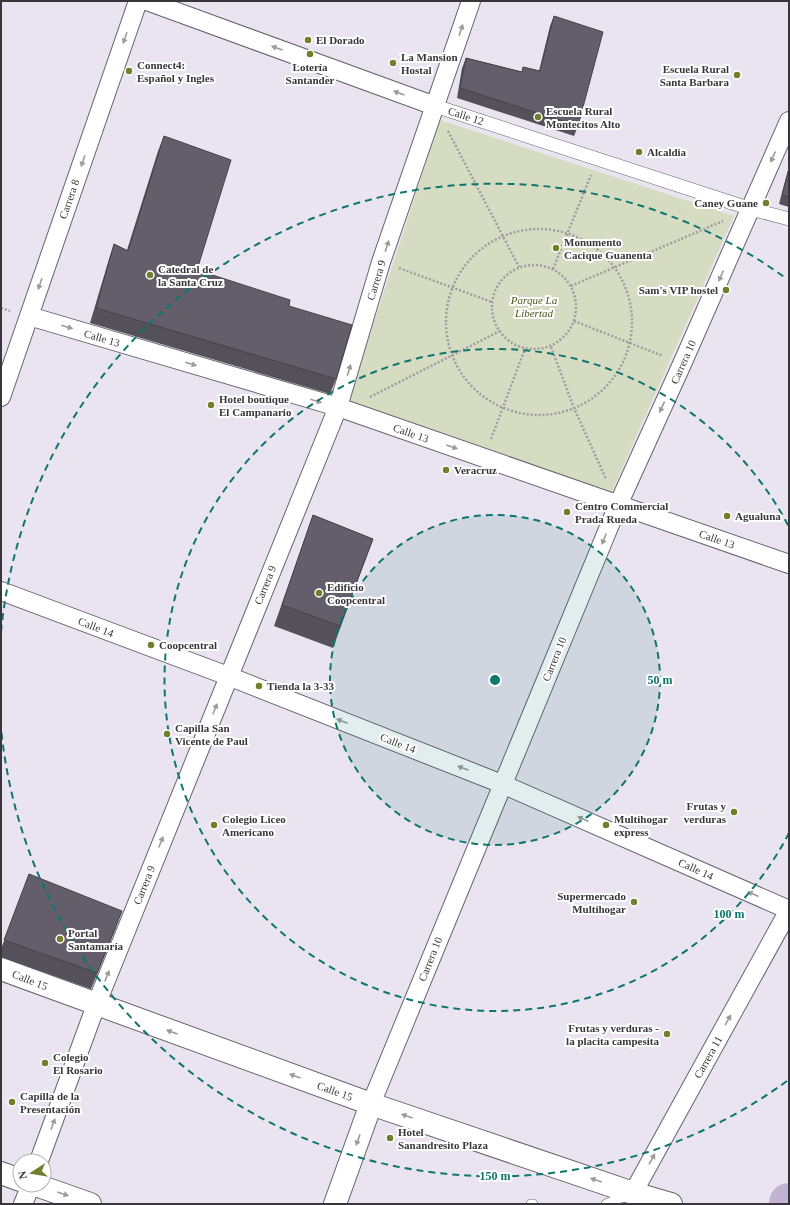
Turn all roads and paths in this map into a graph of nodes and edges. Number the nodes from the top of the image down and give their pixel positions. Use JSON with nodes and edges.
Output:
{"nodes":[{"id":1,"x":138,"y":1,"type":"edge"},
{"id":2,"x":147,"y":1,"type":"edge"},
{"id":3,"x":471,"y":1,"type":"edge"},
{"id":4,"x":435,"y":106,"type":"junction"},
{"id":5,"x":789,"y":121,"type":"edge"},
{"id":6,"x":598,"y":160,"type":"junction"},
{"id":7,"x":751,"y":209,"type":"junction"},
{"id":8,"x":789,"y":219,"type":"edge"},
{"id":9,"x":568,"y":233,"type":"junction"},
{"id":10,"x":503,"y":236,"type":"junction"},
{"id":11,"x":381,"y":262,"type":"junction"},
{"id":12,"x":614,"y":266,"type":"junction"},
{"id":13,"x":519,"y":267,"type":"junction"},
{"id":14,"x":553,"y":269,"type":"junction"},
{"id":15,"x":571,"y":286,"type":"junction"},
{"id":16,"x":453,"y":288,"type":"junction"},
{"id":17,"x":492,"y":302,"type":"junction"},
{"id":18,"x":29,"y":316,"type":"junction"},
{"id":19,"x":574,"y":321,"type":"junction"},
{"id":20,"x":500,"y":331,"type":"junction"},
{"id":21,"x":630,"y":342,"type":"junction"},
{"id":22,"x":551,"y":347,"type":"junction"},
{"id":23,"x":526,"y":349,"type":"junction"},
{"id":24,"x":453,"y":354,"type":"junction"},
{"id":25,"x":682,"y":364,"type":"junction"},
{"id":26,"x":1,"y":397,"type":"edge"},
{"id":27,"x":503,"y":407,"type":"junction"},
{"id":28,"x":574,"y":408,"type":"junction"},
{"id":29,"x":341,"y":409,"type":"junction"},
{"id":30,"x":484,"y":458,"type":"junction"},
{"id":31,"x":618,"y":505,"type":"junction"},
{"id":32,"x":789,"y":564,"type":"edge"},
{"id":33,"x":1,"y":591,"type":"edge"},
{"id":34,"x":228,"y":676,"type":"junction"},
{"id":35,"x":502,"y":784,"type":"junction"},
{"id":36,"x":789,"y":910,"type":"edge"},
{"id":37,"x":1,"y":969,"type":"edge"},
{"id":38,"x":96,"y":1005,"type":"junction"},
{"id":39,"x":371,"y":1104,"type":"junction"},
{"id":40,"x":42,"y":1153,"type":"edge"},
{"id":41,"x":1,"y":1173,"type":"edge"},
{"id":42,"x":12,"y":1177,"type":"edge"},
{"id":43,"x":52,"y":1191,"type":"edge"},
{"id":44,"x":28,"y":1193,"type":"edge"},
{"id":45,"x":631,"y":1198,"type":"edge"},
{"id":46,"x":23,"y":1204,"type":"edge"},
{"id":47,"x":90,"y":1204,"type":"edge"},
{"id":48,"x":335,"y":1204,"type":"edge"},
{"id":49,"x":606,"y":1204,"type":"edge"},
{"id":50,"x":671,"y":1204,"type":"edge"}],
"edges":[{"from":1,"to":18,"type":"street","name":"Carrera 8","one_way":true},
{"from":4,"to":2,"type":"street","name":"Calle 12","one_way":true},
{"from":4,"to":3,"type":"street","name":"Carrera 9","one_way":true},
{"from":4,"to":6,"type":"street","name":"Calle 12"},
{"from":4,"to":10,"type":"path"},
{"from":11,"to":4,"type":"street","name":"Carrera 9","one_way":true},
{"from":5,"to":7,"type":"street","name":"Carrera 10","one_way":true},
{"from":6,"to":7,"type":"street","name":"Calle 12"},
{"from":6,"to":9,"type":"path"},
{"from":7,"to":8,"type":"street","name":"Calle 12"},
{"from":7,"to":12,"type":"path"},
{"from":7,"to":25,"type":"street","name":"Carrera 10","one_way":true},
{"from":9,"to":10,"type":"path"},
{"from":9,"to":12,"type":"path"},
{"from":9,"to":14,"type":"path"},
{"from":10,"to":13,"type":"path"},
{"from":10,"to":16,"type":"path"},
{"from":11,"to":16,"type":"path"},
{"from":29,"to":11,"type":"street","name":"Carrera 9","one_way":true},
{"from":12,"to":15,"type":"path"},
{"from":12,"to":21,"type":"path"},
{"from":13,"to":14,"type":"path"},
{"from":13,"to":17,"type":"path"},
{"from":14,"to":15,"type":"path"},
{"from":15,"to":19,"type":"path"},
{"from":16,"to":17,"type":"path"},
{"from":16,"to":24,"type":"path"},
{"from":17,"to":20,"type":"path"},
{"from":18,"to":26,"type":"street","name":"Carrera 8"},
{"from":18,"to":29,"type":"street","name":"Calle 13","one_way":true},
{"from":19,"to":21,"type":"path"},
{"from":19,"to":22,"type":"path"},
{"from":20,"to":23,"type":"path"},
{"from":20,"to":24,"type":"path"},
{"from":21,"to":25,"type":"path"},
{"from":21,"to":28,"type":"path"},
{"from":22,"to":23,"type":"path"},
{"from":22,"to":28,"type":"path"},
{"from":23,"to":27,"type":"path"},
{"from":24,"to":27,"type":"path"},
{"from":24,"to":29,"type":"path"},
{"from":25,"to":31,"type":"street","name":"Carrera 10","one_way":true},
{"from":27,"to":28,"type":"path"},
{"from":27,"to":30,"type":"path"},
{"from":28,"to":31,"type":"path"},
{"from":29,"to":30,"type":"street","name":"Calle 13","one_way":true},
{"from":29,"to":34,"type":"street","name":"Carrera 9"},
{"from":30,"to":31,"type":"street","name":"Calle 13"},
{"from":31,"to":32,"type":"street","name":"Calle 13"},
{"from":31,"to":35,"type":"street","name":"Carrera 10","one_way":true},
{"from":33,"to":34,"type":"street","name":"Calle 14"},
{"from":35,"to":34,"type":"street","name":"Calle 14","one_way":true},
{"from":38,"to":34,"type":"street","name":"Carrera 9","one_way":true},
{"from":36,"to":35,"type":"street","name":"Calle 14","one_way":true},
{"from":35,"to":39,"type":"street","name":"Carrera 10"},
{"from":45,"to":36,"type":"street","name":"Carrera 11","one_way":true},
{"from":37,"to":38,"type":"street","name":"Calle 15"},
{"from":39,"to":38,"type":"street","name":"Calle 15","one_way":true},
{"from":40,"to":38,"type":"street","name":"Carrera 9","one_way":true},
{"from":45,"to":39,"type":"street","name":"Calle 15","one_way":true},
{"from":39,"to":48,"type":"street","name":"Carrera 10","one_way":true},
{"from":41,"to":42,"type":"street"},
{"from":43,"to":47,"type":"street","one_way":true},
{"from":44,"to":46,"type":"street"},
{"from":45,"to":49,"type":"lane"},
{"from":45,"to":50,"type":"street","name":"Calle 15"}]}
